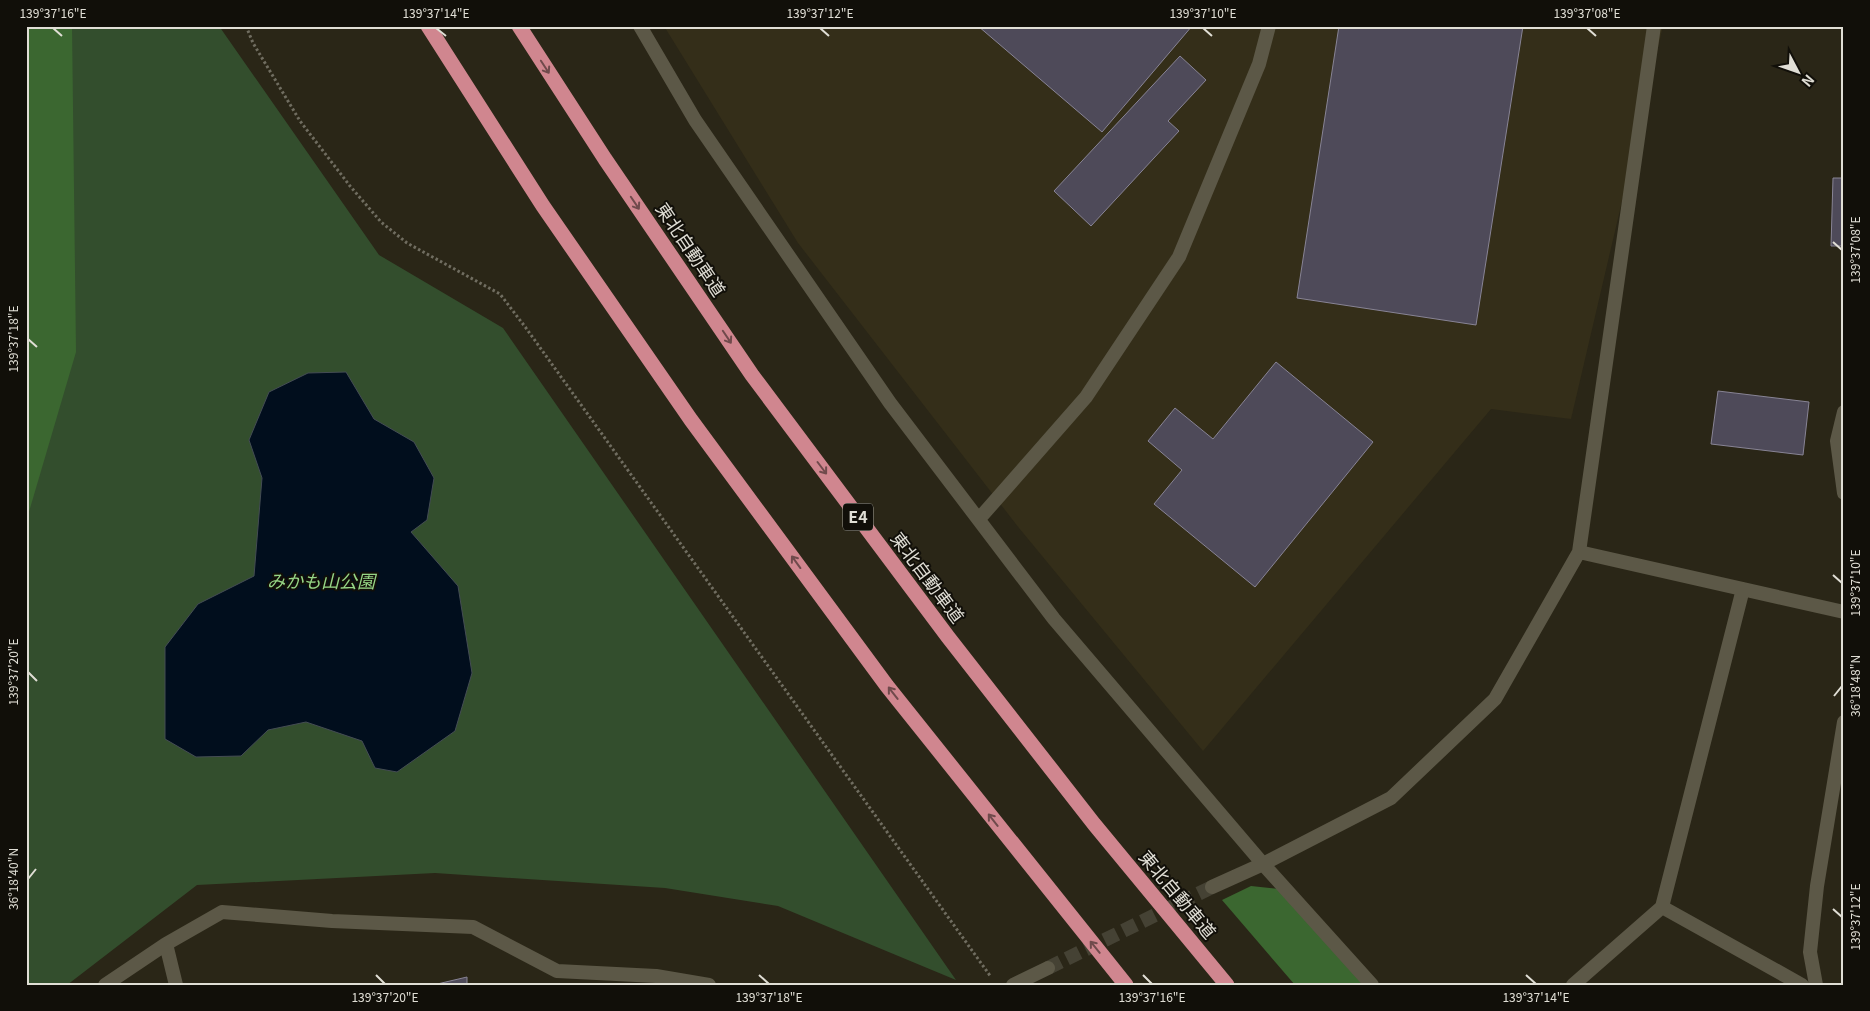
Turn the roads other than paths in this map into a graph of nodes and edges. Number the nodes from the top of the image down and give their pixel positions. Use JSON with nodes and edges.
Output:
{"nodes":[{"id":1,"x":428,"y":26,"type":"edge"},
{"id":2,"x":519,"y":26,"type":"edge"},
{"id":3,"x":640,"y":26,"type":"edge"},
{"id":4,"x":1269,"y":26,"type":"edge"},
{"id":5,"x":1654,"y":26,"type":"edge"},
{"id":6,"x":1844,"y":412,"type":"edge"},
{"id":7,"x":1844,"y":493,"type":"edge"},
{"id":8,"x":979,"y":519,"type":"junction"},
{"id":9,"x":1579,"y":552,"type":"junction"},
{"id":10,"x":1743,"y":589,"type":"junction"},
{"id":11,"x":1844,"y":612,"type":"edge"},
{"id":12,"x":1844,"y":722,"type":"edge"},
{"id":13,"x":1263,"y":864,"type":"junction"},
{"id":14,"x":1212,"y":886,"type":"tunnel mouth"},
{"id":15,"x":1662,"y":907,"type":"junction"},
{"id":16,"x":166,"y":944,"type":"junction"},
{"id":17,"x":1048,"y":968,"type":"tunnel mouth"},
{"id":18,"x":105,"y":985,"type":"edge"},
{"id":19,"x":176,"y":985,"type":"edge"},
{"id":20,"x":709,"y":985,"type":"edge"},
{"id":21,"x":1013,"y":985,"type":"edge"},
{"id":22,"x":1126,"y":985,"type":"edge"},
{"id":23,"x":1228,"y":985,"type":"edge"},
{"id":24,"x":1372,"y":985,"type":"edge"},
{"id":25,"x":1573,"y":985,"type":"edge"},
{"id":26,"x":1802,"y":985,"type":"edge"},
{"id":27,"x":1816,"y":985,"type":"edge"}],
"edges":[{"from":22,"to":1,"type":"highway","one_way":true},
{"from":2,"to":23,"type":"highway","name":"東北自動車道","number":"E4","one_way":true},
{"from":3,"to":8,"type":"street"},
{"from":4,"to":8,"type":"street"},
{"from":5,"to":9,"type":"street"},
{"from":6,"to":7,"type":"street"},
{"from":8,"to":13,"type":"street"},
{"from":9,"to":10,"type":"street"},
{"from":9,"to":13,"type":"street"},
{"from":10,"to":11,"type":"street"},
{"from":10,"to":15,"type":"street"},
{"from":12,"to":27,"type":"street"},
{"from":13,"to":14,"type":"street"},
{"from":13,"to":24,"type":"street"},
{"from":15,"to":25,"type":"street"},
{"from":15,"to":26,"type":"street"},
{"from":16,"to":18,"type":"street"},
{"from":16,"to":19,"type":"street"},
{"from":16,"to":20,"type":"street"},
{"from":17,"to":21,"type":"street"}]}
